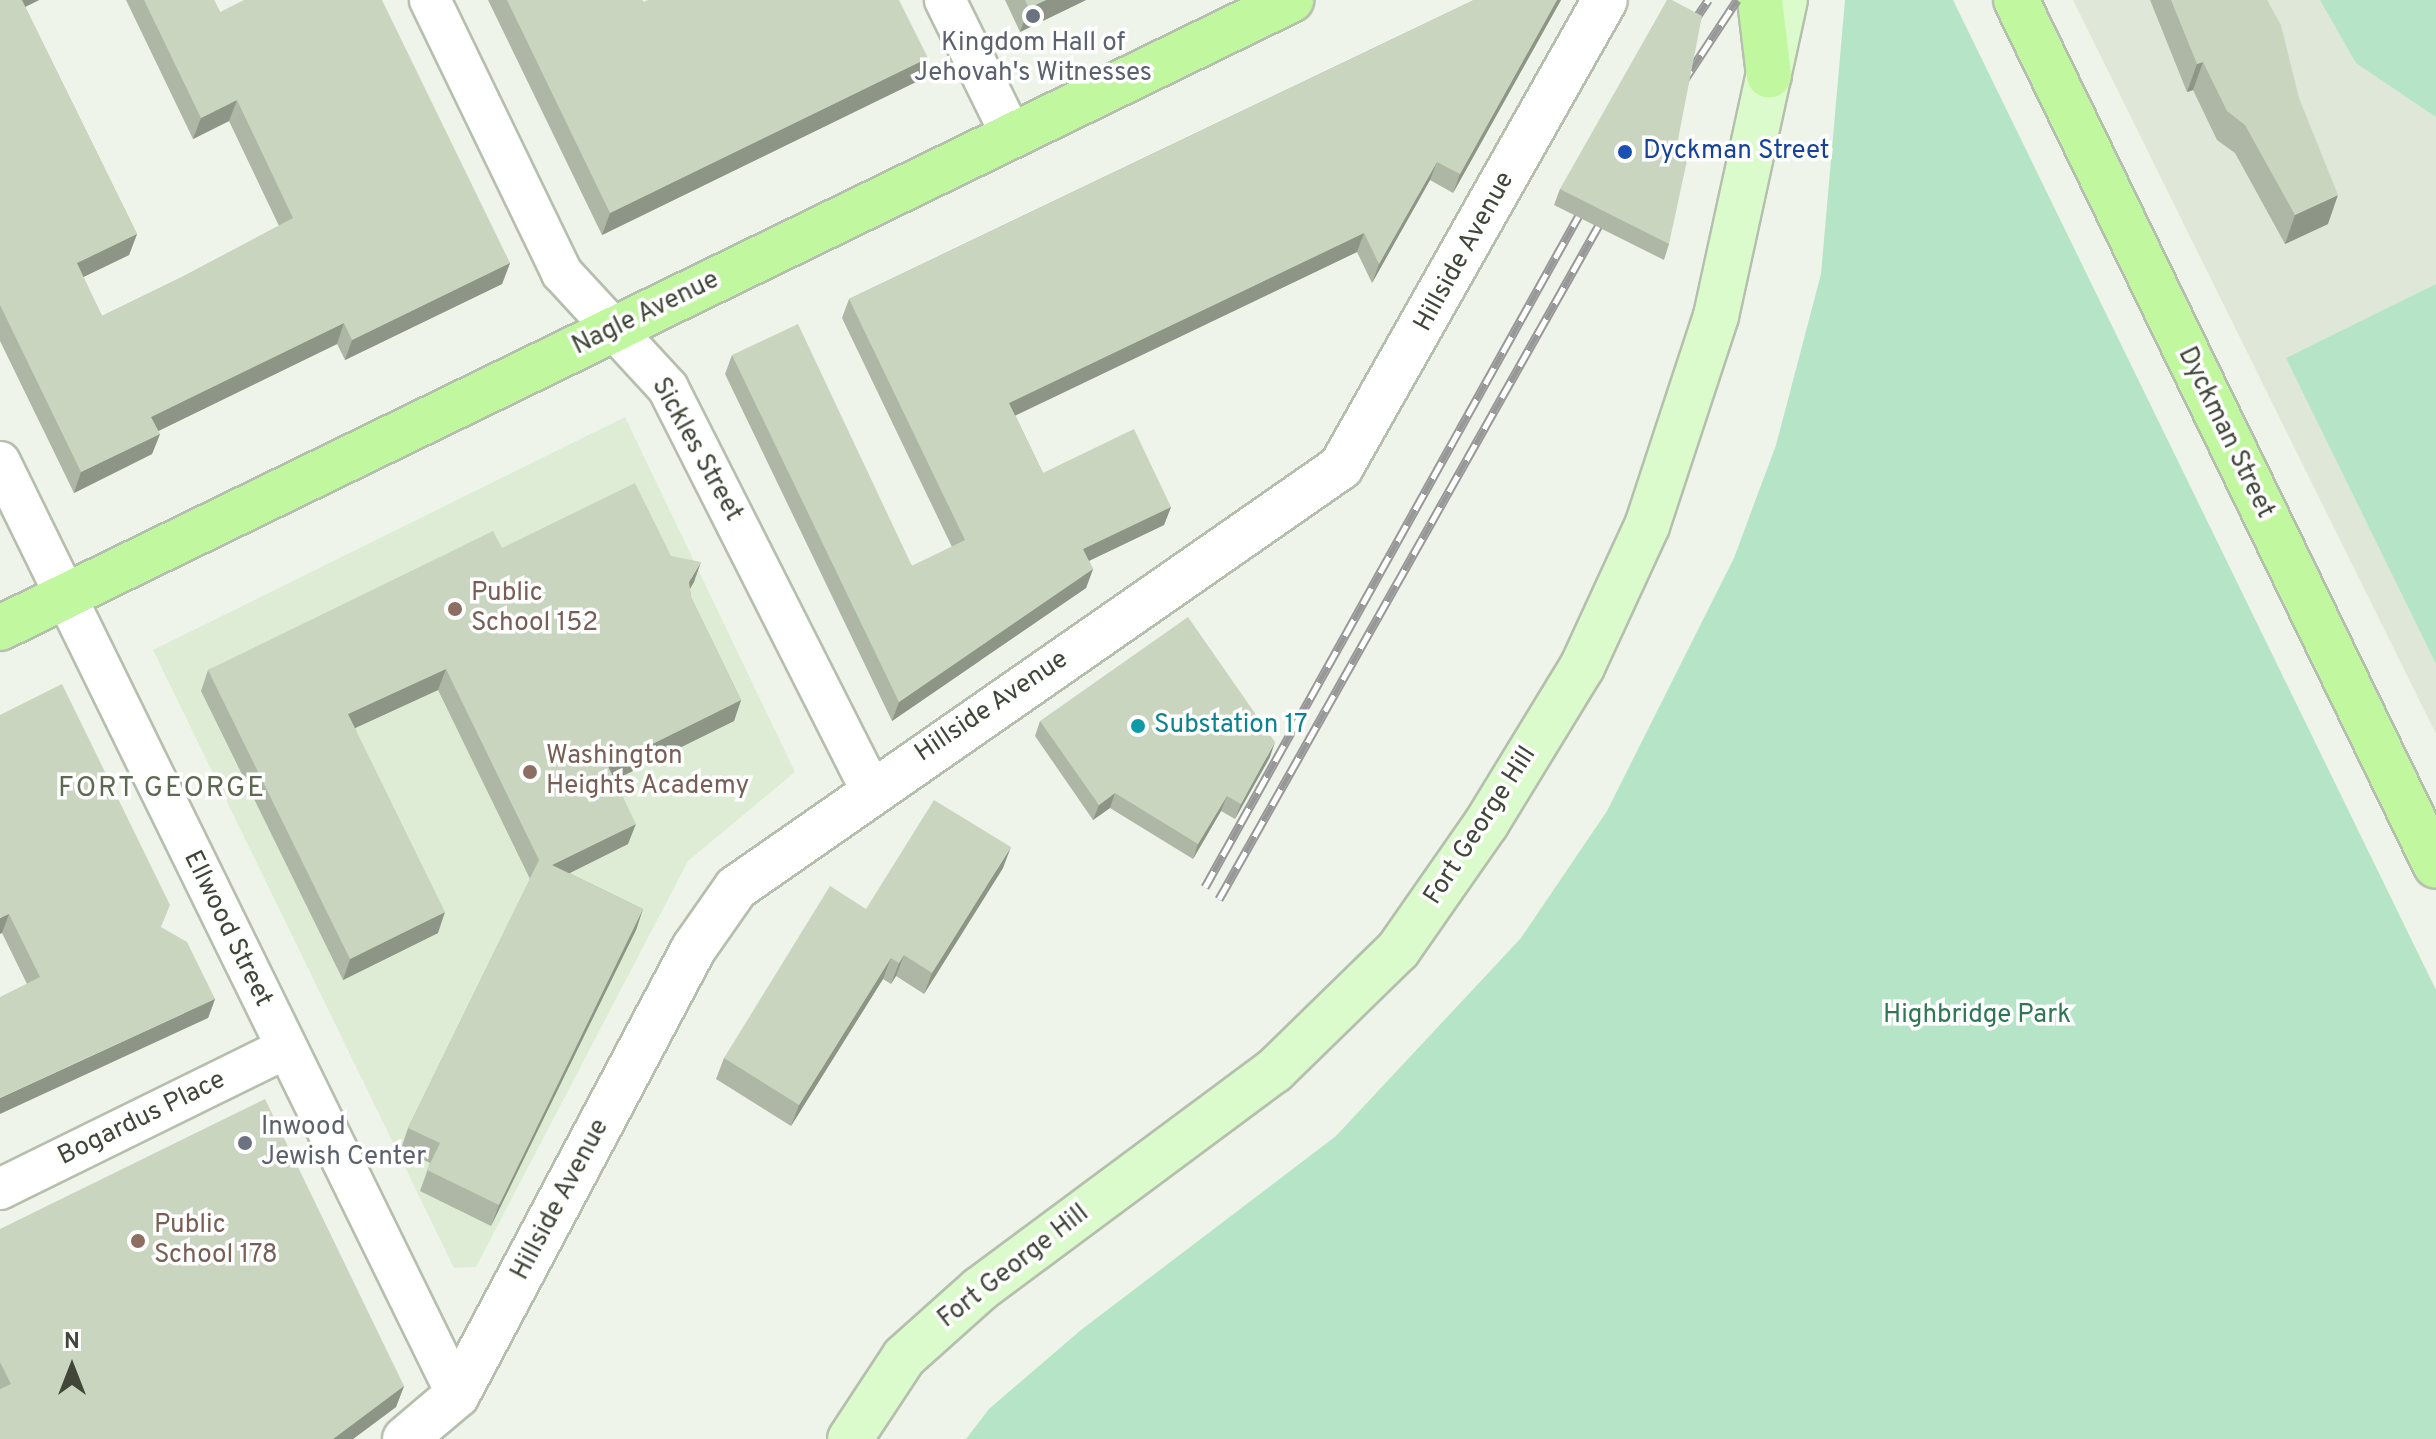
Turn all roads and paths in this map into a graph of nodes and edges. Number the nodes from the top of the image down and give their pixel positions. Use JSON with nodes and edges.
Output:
{"nodes":[{"id":1,"x":430,"y":0,"type":"edge"},
{"id":2,"x":945,"y":0,"type":"edge"},
{"id":3,"x":1291,"y":0,"type":"edge"},
{"id":4,"x":1605,"y":0,"type":"edge"},
{"id":5,"x":1760,"y":0,"type":"edge"},
{"id":6,"x":1785,"y":0,"type":"edge"},
{"id":7,"x":2016,"y":0,"type":"edge"},
{"id":8,"x":1769,"y":75,"type":"junction"},
{"id":9,"x":1011,"y":134,"type":"junction"},
{"id":10,"x":618,"y":328,"type":"junction"},
{"id":11,"x":0,"y":462,"type":"edge"},
{"id":12,"x":66,"y":597,"type":"junction"},
{"id":13,"x":0,"y":628,"type":"edge"},
{"id":14,"x":871,"y":790,"type":"junction"},
{"id":15,"x":2436,"y":866,"type":"edge"},
{"id":16,"x":284,"y":1049,"type":"junction"},
{"id":17,"x":0,"y":1189,"type":"edge"},
{"id":18,"x":457,"y":1395,"type":"junction"},
{"id":19,"x":405,"y":1439,"type":"edge"},
{"id":20,"x":850,"y":1439,"type":"edge"}],
"edges":[{"from":1,"to":10,"type":"street","name":"Sickles Street"},
{"from":2,"to":9,"type":"street"},
{"from":3,"to":9,"type":"main road","name":"Nagle Avenue"},
{"from":4,"to":14,"type":"street","name":"Hillside Avenue"},
{"from":5,"to":8,"type":"main road"},
{"from":6,"to":8,"type":"main road","name":"Fort George Hill"},
{"from":7,"to":15,"type":"main road","name":"Dyckman Street"},
{"from":8,"to":20,"type":"main road","name":"Fort George Hill"},
{"from":9,"to":10,"type":"main road","name":"Nagle Avenue"},
{"from":10,"to":12,"type":"main road","name":"Nagle Avenue"},
{"from":10,"to":14,"type":"street","name":"Sickles Street"},
{"from":11,"to":12,"type":"street","name":"Ellwood Street"},
{"from":12,"to":13,"type":"main road","name":"Nagle Avenue"},
{"from":12,"to":16,"type":"street","name":"Ellwood Street"},
{"from":14,"to":18,"type":"street","name":"Hillside Avenue"},
{"from":16,"to":17,"type":"street","name":"Bogardus Place"},
{"from":16,"to":18,"type":"street","name":"Ellwood Street"},
{"from":18,"to":19,"type":"street","name":"Hillside Avenue"}]}
